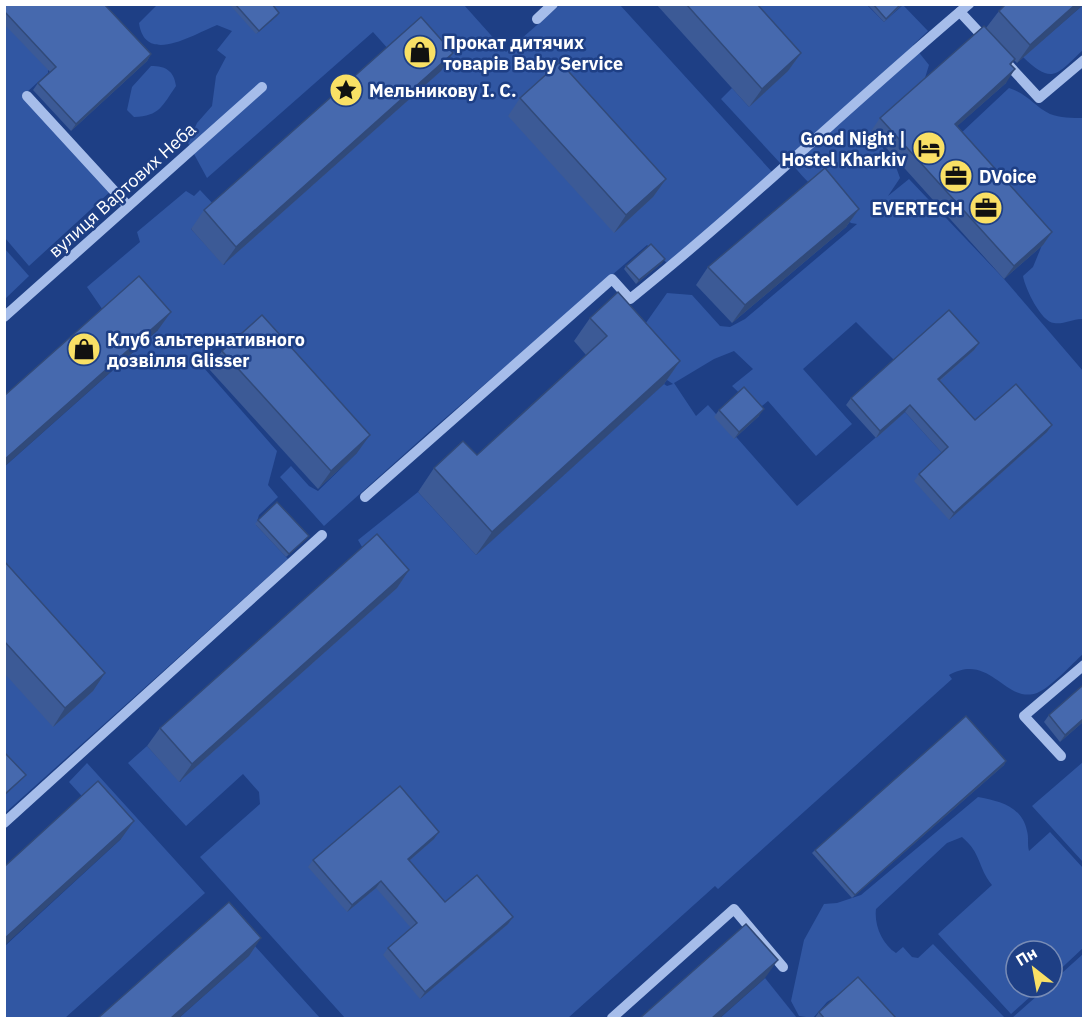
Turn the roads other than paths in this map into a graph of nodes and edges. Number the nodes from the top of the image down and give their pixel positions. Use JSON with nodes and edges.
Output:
{"nodes":[{"id":1,"x":553,"y":4,"type":"edge"},
{"id":2,"x":965,"y":8,"type":"edge"},
{"id":3,"x":537,"y":19,"type":"dead end"},
{"id":4,"x":1083,"y":60,"type":"edge"},
{"id":5,"x":262,"y":87,"type":"dead end"},
{"id":6,"x":27,"y":96,"type":"dead end"},
{"id":7,"x":128,"y":206,"type":"junction"},
{"id":8,"x":4,"y":316,"type":"edge"},
{"id":9,"x":365,"y":497,"type":"dead end"},
{"id":10,"x":322,"y":535,"type":"dead end"},
{"id":11,"x":1083,"y":665,"type":"edge"},
{"id":12,"x":1061,"y":756,"type":"dead end"},
{"id":13,"x":4,"y":823,"type":"edge"},
{"id":14,"x":783,"y":967,"type":"dead end"},
{"id":15,"x":612,"y":1018,"type":"edge"}],
"edges":[{"from":1,"to":3,"type":"street"},
{"from":2,"to":4,"type":"street"},
{"from":2,"to":9,"type":"street"},
{"from":5,"to":7,"type":"street","name":"вулиця Вартових Неба"},
{"from":6,"to":7,"type":"street"},
{"from":7,"to":8,"type":"street","name":"вулиця Вартових Неба"},
{"from":10,"to":13,"type":"street"},
{"from":11,"to":12,"type":"street"},
{"from":14,"to":15,"type":"street"}]}
